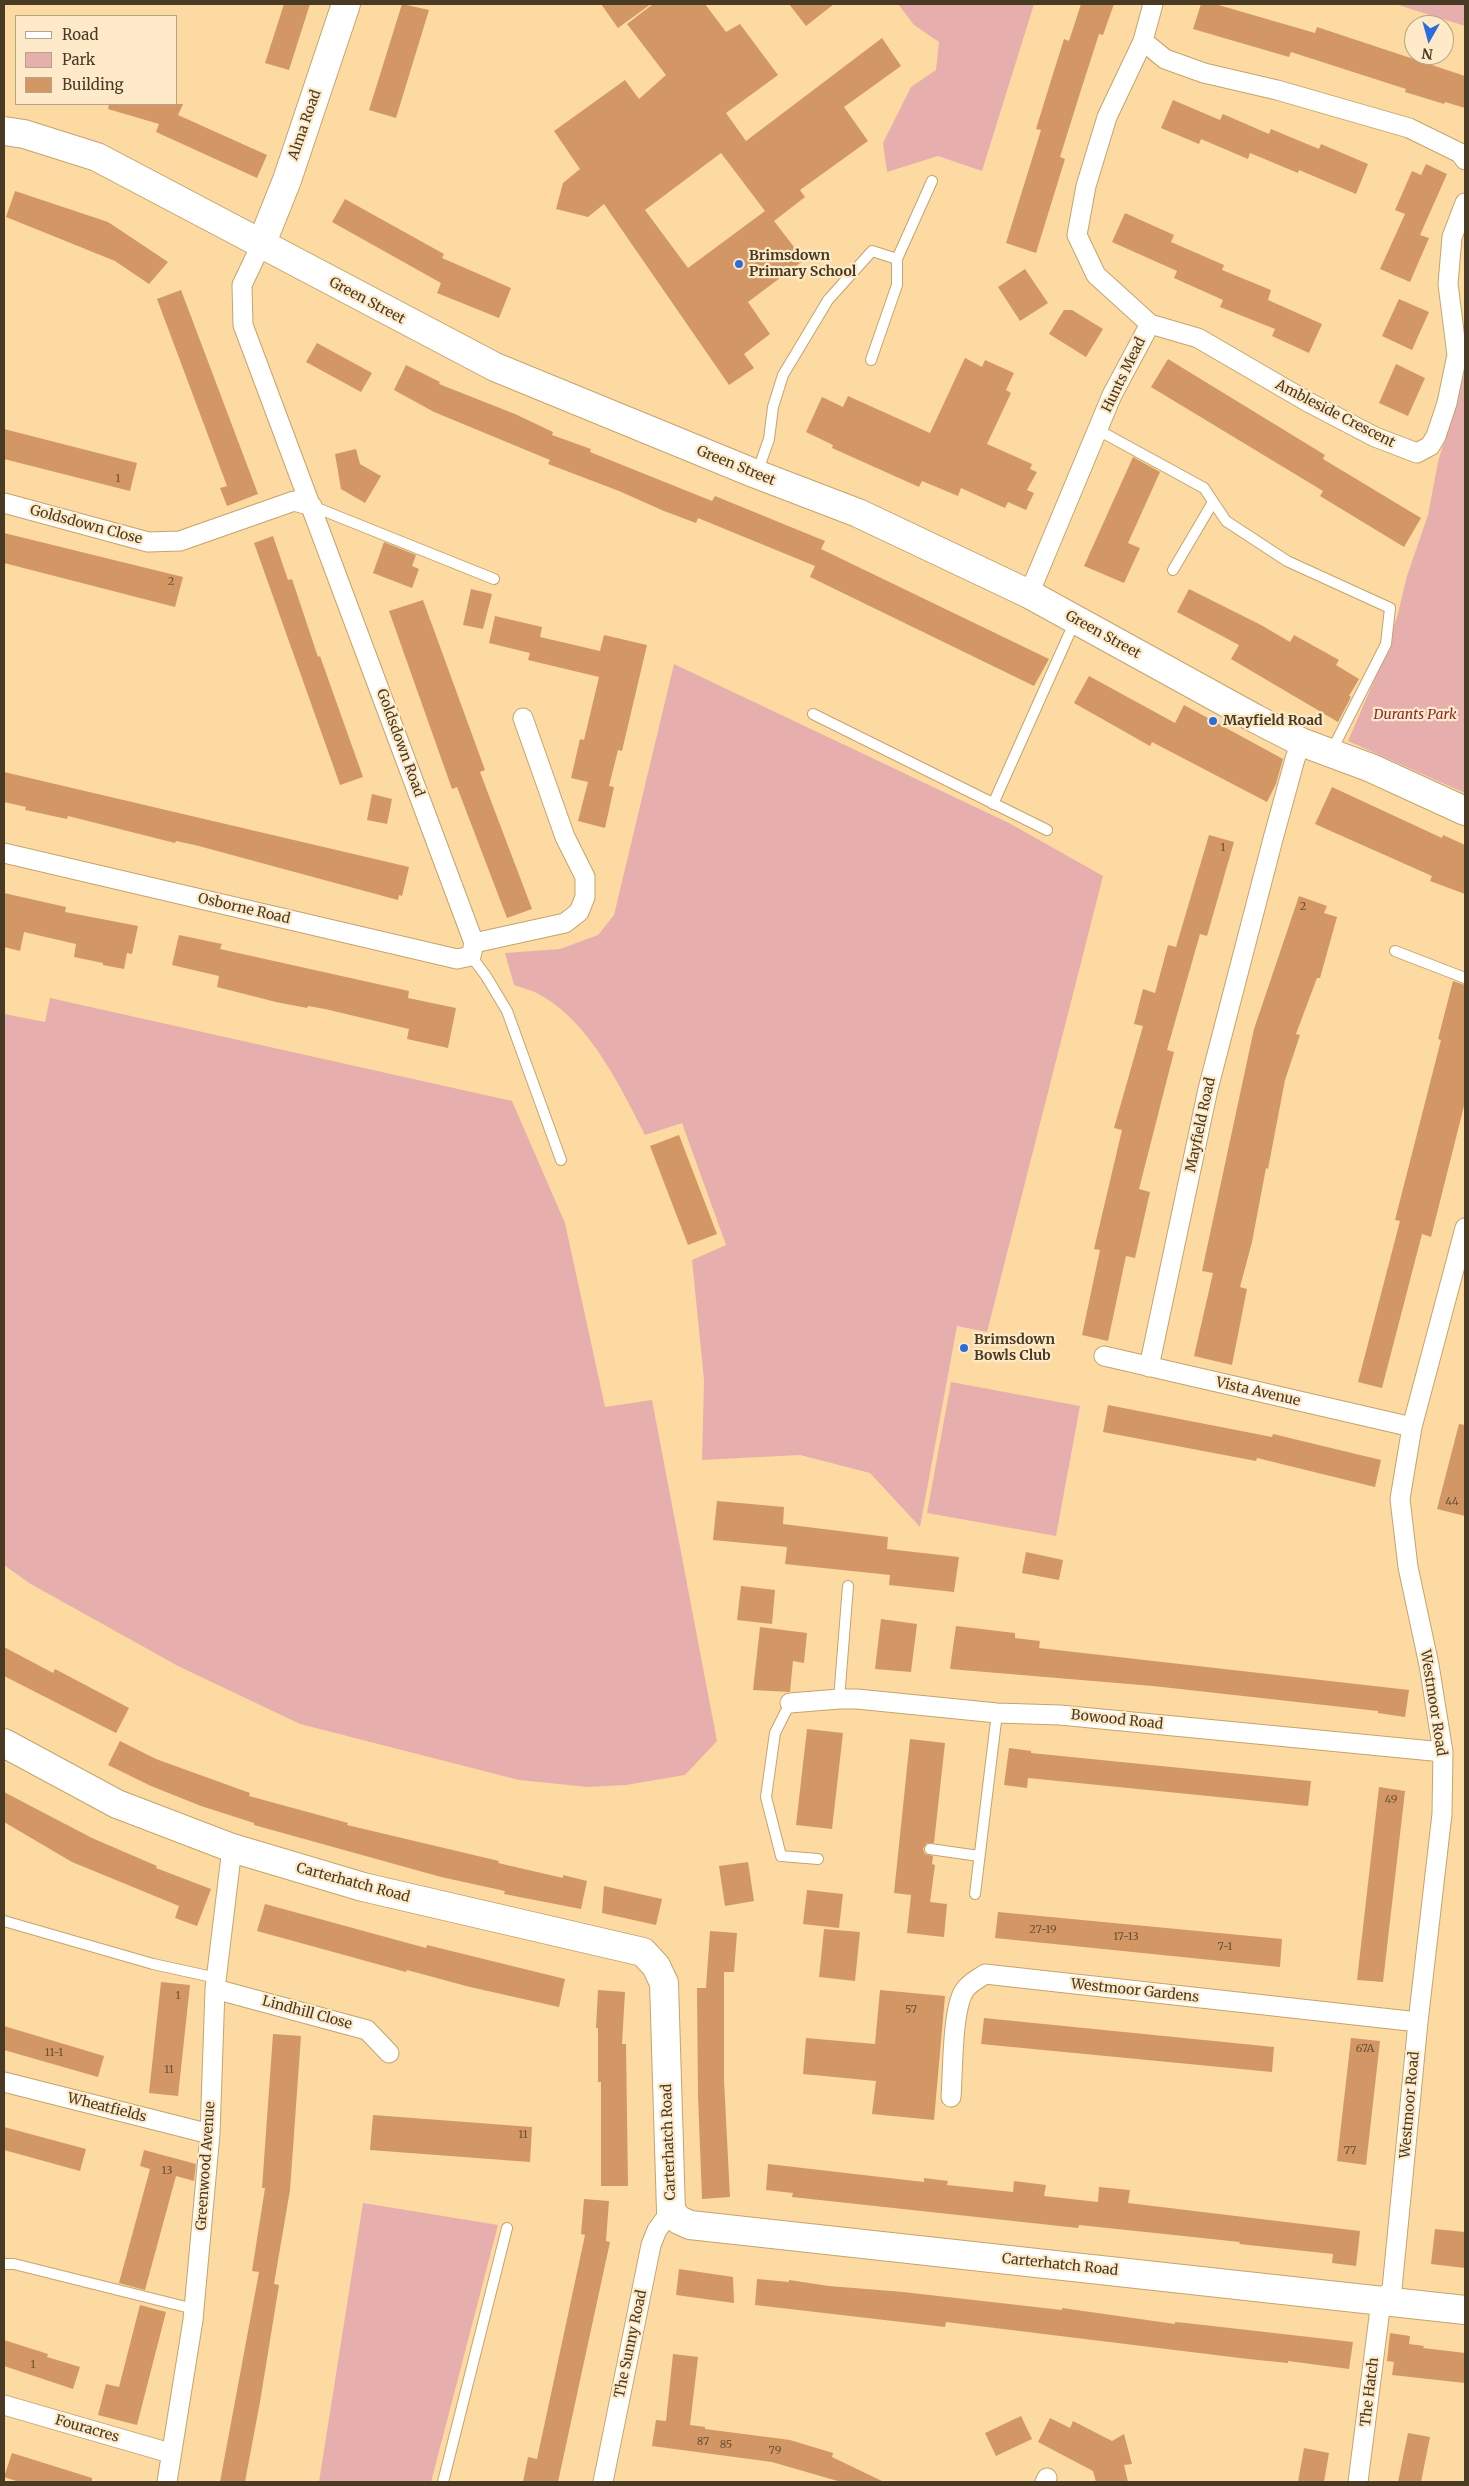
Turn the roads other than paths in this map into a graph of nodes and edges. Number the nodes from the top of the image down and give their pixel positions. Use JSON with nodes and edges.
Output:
{"nodes":[{"id":1,"x":346,"y":4,"type":"edge"},
{"id":2,"x":1153,"y":4,"type":"edge"},
{"id":3,"x":1143,"y":41,"type":"junction"},
{"id":4,"x":4,"y":131,"type":"edge"},
{"id":5,"x":1465,"y":160,"type":"edge"},
{"id":6,"x":932,"y":181,"type":"dead end"},
{"id":7,"x":1465,"y":203,"type":"edge"},
{"id":8,"x":261,"y":245,"type":"junction"},
{"id":9,"x":897,"y":259,"type":"junction"},
{"id":10,"x":1150,"y":324,"type":"junction"},
{"id":11,"x":872,"y":360,"type":"dead end"},
{"id":12,"x":1098,"y":430,"type":"junction"},
{"id":13,"x":756,"y":474,"type":"junction"},
{"id":14,"x":1213,"y":502,"type":"junction"},
{"id":15,"x":4,"y":503,"type":"edge"},
{"id":16,"x":312,"y":506,"type":"junction"},
{"id":17,"x":1173,"y":570,"type":"dead end"},
{"id":18,"x":494,"y":579,"type":"dead end"},
{"id":19,"x":1029,"y":594,"type":"junction"},
{"id":20,"x":1076,"y":620,"type":"junction"},
{"id":21,"x":813,"y":714,"type":"dead end"},
{"id":22,"x":523,"y":718,"type":"dead end"},
{"id":23,"x":1301,"y":742,"type":"junction"},
{"id":24,"x":1331,"y":754,"type":"junction"},
{"id":25,"x":993,"y":804,"type":"junction"},
{"id":26,"x":1465,"y":811,"type":"edge"},
{"id":27,"x":1047,"y":830,"type":"dead end"},
{"id":28,"x":4,"y":853,"type":"edge"},
{"id":29,"x":472,"y":949,"type":"junction"},
{"id":30,"x":1395,"y":951,"type":"dead end"},
{"id":31,"x":1465,"y":978,"type":"edge"},
{"id":32,"x":561,"y":1160,"type":"dead end"},
{"id":33,"x":1465,"y":1228,"type":"edge"},
{"id":34,"x":1104,"y":1356,"type":"dead end"},
{"id":35,"x":1149,"y":1367,"type":"junction"},
{"id":36,"x":1412,"y":1427,"type":"junction"},
{"id":37,"x":848,"y":1586,"type":"dead end"},
{"id":38,"x":839,"y":1699,"type":"junction"},
{"id":39,"x":790,"y":1703,"type":"joint"},
{"id":40,"x":997,"y":1713,"type":"junction"},
{"id":41,"x":4,"y":1743,"type":"edge"},
{"id":42,"x":1443,"y":1752,"type":"junction"},
{"id":43,"x":232,"y":1848,"type":"junction"},
{"id":44,"x":930,"y":1850,"type":"dead end"},
{"id":45,"x":979,"y":1856,"type":"junction"},
{"id":46,"x":818,"y":1860,"type":"dead end"},
{"id":47,"x":975,"y":1894,"type":"dead end"},
{"id":48,"x":4,"y":1921,"type":"edge"},
{"id":49,"x":216,"y":1983,"type":"junction"},
{"id":50,"x":1418,"y":2022,"type":"junction"},
{"id":51,"x":389,"y":2053,"type":"dead end"},
{"id":52,"x":4,"y":2082,"type":"edge"},
{"id":53,"x":951,"y":2097,"type":"dead end"},
{"id":54,"x":210,"y":2134,"type":"junction"},
{"id":55,"x":671,"y":2210,"type":"junction"},
{"id":56,"x":507,"y":2228,"type":"dead end"},
{"id":57,"x":4,"y":2264,"type":"edge"},
{"id":58,"x":1381,"y":2301,"type":"junction"},
{"id":59,"x":194,"y":2309,"type":"junction"},
{"id":60,"x":1465,"y":2310,"type":"edge"},
{"id":61,"x":4,"y":2405,"type":"edge"},
{"id":62,"x":170,"y":2453,"type":"junction"},
{"id":63,"x":167,"y":2482,"type":"edge"},
{"id":64,"x":443,"y":2482,"type":"edge"},
{"id":65,"x":603,"y":2482,"type":"edge"},
{"id":66,"x":1358,"y":2482,"type":"edge"}],
"edges":[{"from":1,"to":8,"type":"street","name":"Alma Road"},
{"from":2,"to":3,"type":"street","name":"Hunts Mead"},
{"from":3,"to":5,"type":"street"},
{"from":3,"to":10,"type":"street","name":"Hunts Mead"},
{"from":4,"to":8,"type":"street","name":"Green Street"},
{"from":6,"to":9,"type":"lane"},
{"from":7,"to":10,"type":"street","name":"Ambleside Crescent"},
{"from":8,"to":13,"type":"street","name":"Green Street"},
{"from":8,"to":16,"type":"street","name":"Goldsdown Road"},
{"from":9,"to":11,"type":"lane"},
{"from":9,"to":13,"type":"lane"},
{"from":10,"to":12,"type":"street","name":"Hunts Mead"},
{"from":12,"to":14,"type":"lane"},
{"from":12,"to":19,"type":"street","name":"Hunts Mead"},
{"from":13,"to":19,"type":"street","name":"Green Street"},
{"from":14,"to":17,"type":"lane"},
{"from":14,"to":24,"type":"lane"},
{"from":15,"to":16,"type":"street","name":"Goldsdown Close"},
{"from":16,"to":18,"type":"lane"},
{"from":16,"to":29,"type":"street","name":"Goldsdown Road"},
{"from":19,"to":20,"type":"street","name":"Green Street"},
{"from":20,"to":23,"type":"street","name":"Green Street"},
{"from":20,"to":25,"type":"lane"},
{"from":21,"to":25,"type":"lane"},
{"from":22,"to":29,"type":"street"},
{"from":23,"to":24,"type":"street","name":"Green Street"},
{"from":23,"to":35,"type":"street","name":"Mayfield Road"},
{"from":24,"to":26,"type":"street","name":"Green Street"},
{"from":25,"to":27,"type":"lane"},
{"from":28,"to":29,"type":"street","name":"Osborne Road"},
{"from":29,"to":32,"type":"lane"},
{"from":30,"to":31,"type":"lane"},
{"from":33,"to":36,"type":"street","name":"Westmoor Road"},
{"from":34,"to":35,"type":"street","name":"Vista Avenue"},
{"from":35,"to":36,"type":"street","name":"Vista Avenue"},
{"from":36,"to":42,"type":"street","name":"Westmoor Road"},
{"from":37,"to":38,"type":"lane"},
{"from":38,"to":39,"type":"street","name":"Bowood Road"},
{"from":38,"to":40,"type":"street","name":"Bowood Road"},
{"from":39,"to":46,"type":"lane"},
{"from":40,"to":42,"type":"street","name":"Bowood Road"},
{"from":40,"to":45,"type":"lane"},
{"from":41,"to":43,"type":"street","name":"Carterhatch Road"},
{"from":42,"to":50,"type":"street","name":"Westmoor Road"},
{"from":43,"to":49,"type":"street","name":"Greenwood Avenue"},
{"from":43,"to":55,"type":"street","name":"Carterhatch Road"},
{"from":44,"to":45,"type":"lane"},
{"from":45,"to":47,"type":"lane"},
{"from":48,"to":49,"type":"lane"},
{"from":49,"to":51,"type":"street","name":"Lindhill Close"},
{"from":49,"to":54,"type":"street","name":"Greenwood Avenue"},
{"from":50,"to":53,"type":"street","name":"Westmoor Gardens"},
{"from":50,"to":58,"type":"street","name":"Westmoor Road"},
{"from":52,"to":54,"type":"street","name":"Wheatfields"},
{"from":54,"to":59,"type":"street","name":"Greenwood Avenue"},
{"from":55,"to":58,"type":"street","name":"Carterhatch Road"},
{"from":55,"to":65,"type":"street","name":"The Sunny Road"},
{"from":56,"to":64,"type":"lane"},
{"from":57,"to":59,"type":"lane"},
{"from":58,"to":60,"type":"street","name":"Carterhatch Road"},
{"from":58,"to":66,"type":"street","name":"The Hatch"},
{"from":59,"to":62,"type":"street","name":"Greenwood Avenue"},
{"from":61,"to":62,"type":"street","name":"Fouracres"},
{"from":62,"to":63,"type":"street","name":"Greenwood Avenue"}]}
